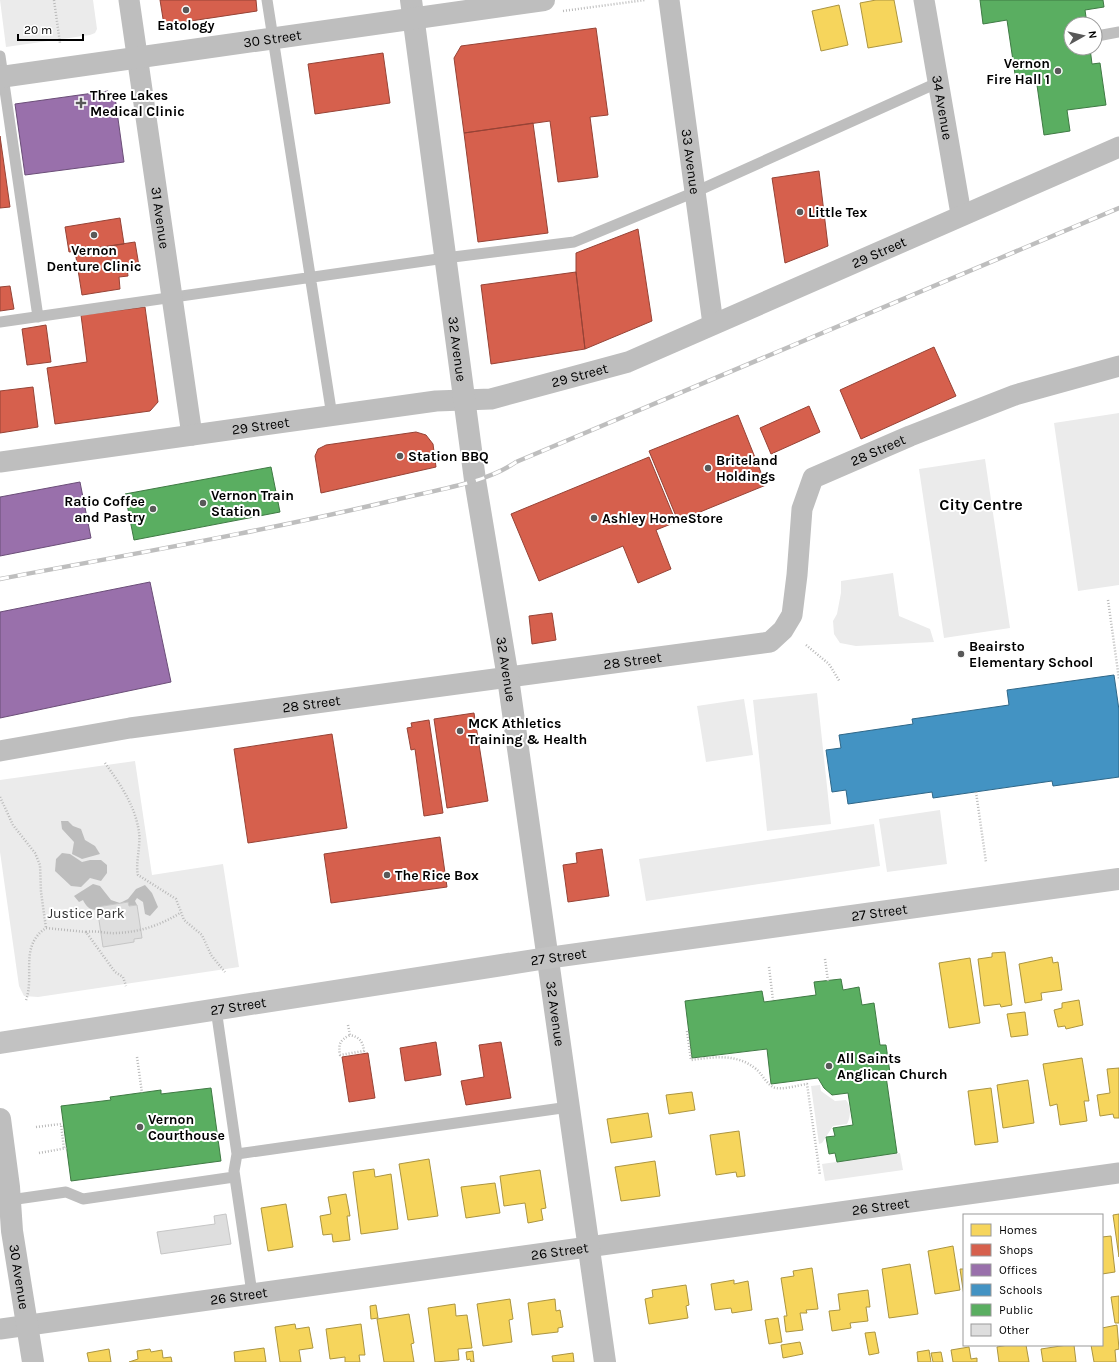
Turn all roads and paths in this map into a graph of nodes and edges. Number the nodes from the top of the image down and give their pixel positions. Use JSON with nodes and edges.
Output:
{"nodes":[{"id":1,"x":54,"y":0,"type":"edge"},
{"id":2,"x":129,"y":0,"type":"edge"},
{"id":3,"x":267,"y":0,"type":"edge"},
{"id":4,"x":544,"y":0,"type":"edge"},
{"id":5,"x":669,"y":0,"type":"edge"},
{"id":6,"x":924,"y":0,"type":"edge"},
{"id":7,"x":412,"y":9,"type":"edge"},
{"id":8,"x":1119,"y":32,"type":"edge"},
{"id":9,"x":1103,"y":35,"type":"edge"},
{"id":10,"x":273,"y":39,"type":"junction"},
{"id":11,"x":60,"y":43,"type":"dead end"},
{"id":12,"x":137,"y":58,"type":"junction"},
{"id":13,"x":1,"y":70,"type":"edge"},
{"id":14,"x":937,"y":83,"type":"junction"},
{"id":15,"x":1119,"y":147,"type":"edge"},
{"id":16,"x":695,"y":192,"type":"junction"},
{"id":17,"x":961,"y":214,"type":"junction"},
{"id":18,"x":445,"y":258,"type":"junction"},
{"id":19,"x":311,"y":278,"type":"junction"},
{"id":20,"x":172,"y":298,"type":"junction"},
{"id":21,"x":38,"y":317,"type":"junction"},
{"id":22,"x":0,"y":322,"type":"edge"},
{"id":23,"x":713,"y":324,"type":"junction"},
{"id":24,"x":1119,"y":366,"type":"edge"},
{"id":25,"x":464,"y":400,"type":"junction"},
{"id":26,"x":332,"y":416,"type":"junction"},
{"id":27,"x":192,"y":435,"type":"junction"},
{"id":28,"x":0,"y":462,"type":"edge"},
{"id":29,"x":1108,"y":600,"type":"dead end"},
{"id":30,"x":806,"y":645,"type":"dead end"},
{"id":31,"x":508,"y":678,"type":"junction"},
{"id":32,"x":1119,"y":679,"type":"edge"},
{"id":33,"x":840,"y":682,"type":"dead end"},
{"id":34,"x":0,"y":751,"type":"edge"},
{"id":35,"x":105,"y":763,"type":"dead end"},
{"id":36,"x":976,"y":792,"type":"dead end"},
{"id":37,"x":0,"y":797,"type":"edge"},
{"id":38,"x":986,"y":862,"type":"dead end"},
{"id":39,"x":1119,"y":879,"type":"edge"},
{"id":40,"x":180,"y":913,"type":"junction"},
{"id":41,"x":46,"y":928,"type":"junction"},
{"id":42,"x":86,"y":932,"type":"junction"},
{"id":43,"x":547,"y":958,"type":"junction"},
{"id":44,"x":825,"y":959,"type":"dead end"},
{"id":45,"x":768,"y":967,"type":"dead end"},
{"id":46,"x":225,"y":972,"type":"dead end"},
{"id":47,"x":828,"y":981,"type":"dead end"},
{"id":48,"x":126,"y":986,"type":"dead end"},
{"id":49,"x":26,"y":1000,"type":"dead end"},
{"id":50,"x":773,"y":1000,"type":"dead end"},
{"id":51,"x":216,"y":1009,"type":"junction"},
{"id":52,"x":348,"y":1025,"type":"dead end"},
{"id":53,"x":686,"y":1031,"type":"dead end"},
{"id":54,"x":350,"y":1035,"type":"junction"},
{"id":55,"x":0,"y":1043,"type":"edge"},
{"id":56,"x":137,"y":1057,"type":"dead end"},
{"id":57,"x":142,"y":1093,"type":"dead end"},
{"id":58,"x":569,"y":1107,"type":"junction"},
{"id":59,"x":0,"y":1119,"type":"edge"},
{"id":60,"x":36,"y":1127,"type":"dead end"},
{"id":61,"x":39,"y":1153,"type":"dead end"},
{"id":62,"x":237,"y":1154,"type":"junction"},
{"id":63,"x":1119,"y":1173,"type":"edge"},
{"id":64,"x":820,"y":1175,"type":"dead end"},
{"id":65,"x":234,"y":1177,"type":"junction"},
{"id":66,"x":6,"y":1192,"type":"edge"},
{"id":67,"x":589,"y":1246,"type":"junction"},
{"id":68,"x":252,"y":1293,"type":"junction"},
{"id":69,"x":27,"y":1325,"type":"junction"},
{"id":70,"x":0,"y":1329,"type":"edge"},
{"id":71,"x":33,"y":1362,"type":"edge"},
{"id":72,"x":605,"y":1362,"type":"edge"}],
"edges":[{"from":1,"to":11,"type":"path"},
{"from":2,"to":12,"type":"street","name":"31 Avenue"},
{"from":3,"to":10,"type":"lane"},
{"from":4,"to":7,"type":"street","name":"30 Street"},
{"from":5,"to":16,"type":"street","name":"33 Avenue"},
{"from":6,"to":14,"type":"street","name":"34 Avenue"},
{"from":7,"to":10,"type":"street","name":"30 Street"},
{"from":7,"to":18,"type":"street","name":"32 Avenue"},
{"from":8,"to":9,"type":"lane"},
{"from":10,"to":12,"type":"street","name":"30 Street"},
{"from":10,"to":19,"type":"lane"},
{"from":12,"to":13,"type":"street","name":"30 Street"},
{"from":12,"to":20,"type":"street","name":"31 Avenue"},
{"from":13,"to":21,"type":"lane"},
{"from":14,"to":16,"type":"lane"},
{"from":14,"to":17,"type":"street","name":"34 Avenue"},
{"from":15,"to":17,"type":"street","name":"29 Street"},
{"from":16,"to":18,"type":"lane"},
{"from":16,"to":23,"type":"street","name":"33 Avenue"},
{"from":17,"to":23,"type":"street","name":"29 Street"},
{"from":18,"to":19,"type":"lane"},
{"from":18,"to":25,"type":"street","name":"32 Avenue"},
{"from":19,"to":20,"type":"lane"},
{"from":19,"to":26,"type":"lane"},
{"from":20,"to":21,"type":"lane"},
{"from":20,"to":27,"type":"street","name":"31 Avenue"},
{"from":21,"to":22,"type":"lane"},
{"from":23,"to":25,"type":"street","name":"29 Street"},
{"from":24,"to":31,"type":"street","name":"28 Street"},
{"from":25,"to":26,"type":"street","name":"29 Street"},
{"from":25,"to":31,"type":"street","name":"32 Avenue"},
{"from":26,"to":27,"type":"street","name":"29 Street"},
{"from":27,"to":28,"type":"street","name":"29 Street"},
{"from":29,"to":32,"type":"path"},
{"from":30,"to":33,"type":"path"},
{"from":31,"to":34,"type":"street","name":"28 Street"},
{"from":31,"to":43,"type":"street","name":"32 Avenue"},
{"from":35,"to":40,"type":"path"},
{"from":36,"to":38,"type":"path"},
{"from":37,"to":41,"type":"path"},
{"from":39,"to":43,"type":"main road","name":"27 Street"},
{"from":40,"to":42,"type":"path"},
{"from":40,"to":46,"type":"path"},
{"from":41,"to":42,"type":"path"},
{"from":41,"to":49,"type":"path"},
{"from":42,"to":48,"type":"path"},
{"from":43,"to":51,"type":"main road","name":"27 Street"},
{"from":43,"to":58,"type":"street","name":"32 Avenue"},
{"from":44,"to":47,"type":"path"},
{"from":45,"to":50,"type":"path"},
{"from":51,"to":55,"type":"main road","name":"27 Street"},
{"from":51,"to":62,"type":"lane"},
{"from":52,"to":54,"type":"path"},
{"from":53,"to":64,"type":"path"},
{"from":54,"to":54,"type":"path"},
{"from":56,"to":57,"type":"path"},
{"from":58,"to":62,"type":"lane"},
{"from":58,"to":67,"type":"street","name":"32 Avenue"},
{"from":59,"to":66,"type":"street","name":"30 Avenue"},
{"from":60,"to":61,"type":"path"},
{"from":62,"to":65,"type":"lane"},
{"from":63,"to":67,"type":"street","name":"26 Street"},
{"from":65,"to":66,"type":"lane"},
{"from":65,"to":68,"type":"lane"},
{"from":66,"to":69,"type":"street","name":"30 Avenue"},
{"from":67,"to":68,"type":"street","name":"26 Street"},
{"from":67,"to":72,"type":"street","name":"32 Avenue"},
{"from":68,"to":69,"type":"street","name":"26 Street"},
{"from":69,"to":70,"type":"street","name":"26 Street"},
{"from":69,"to":71,"type":"street","name":"30 Avenue"}]}
